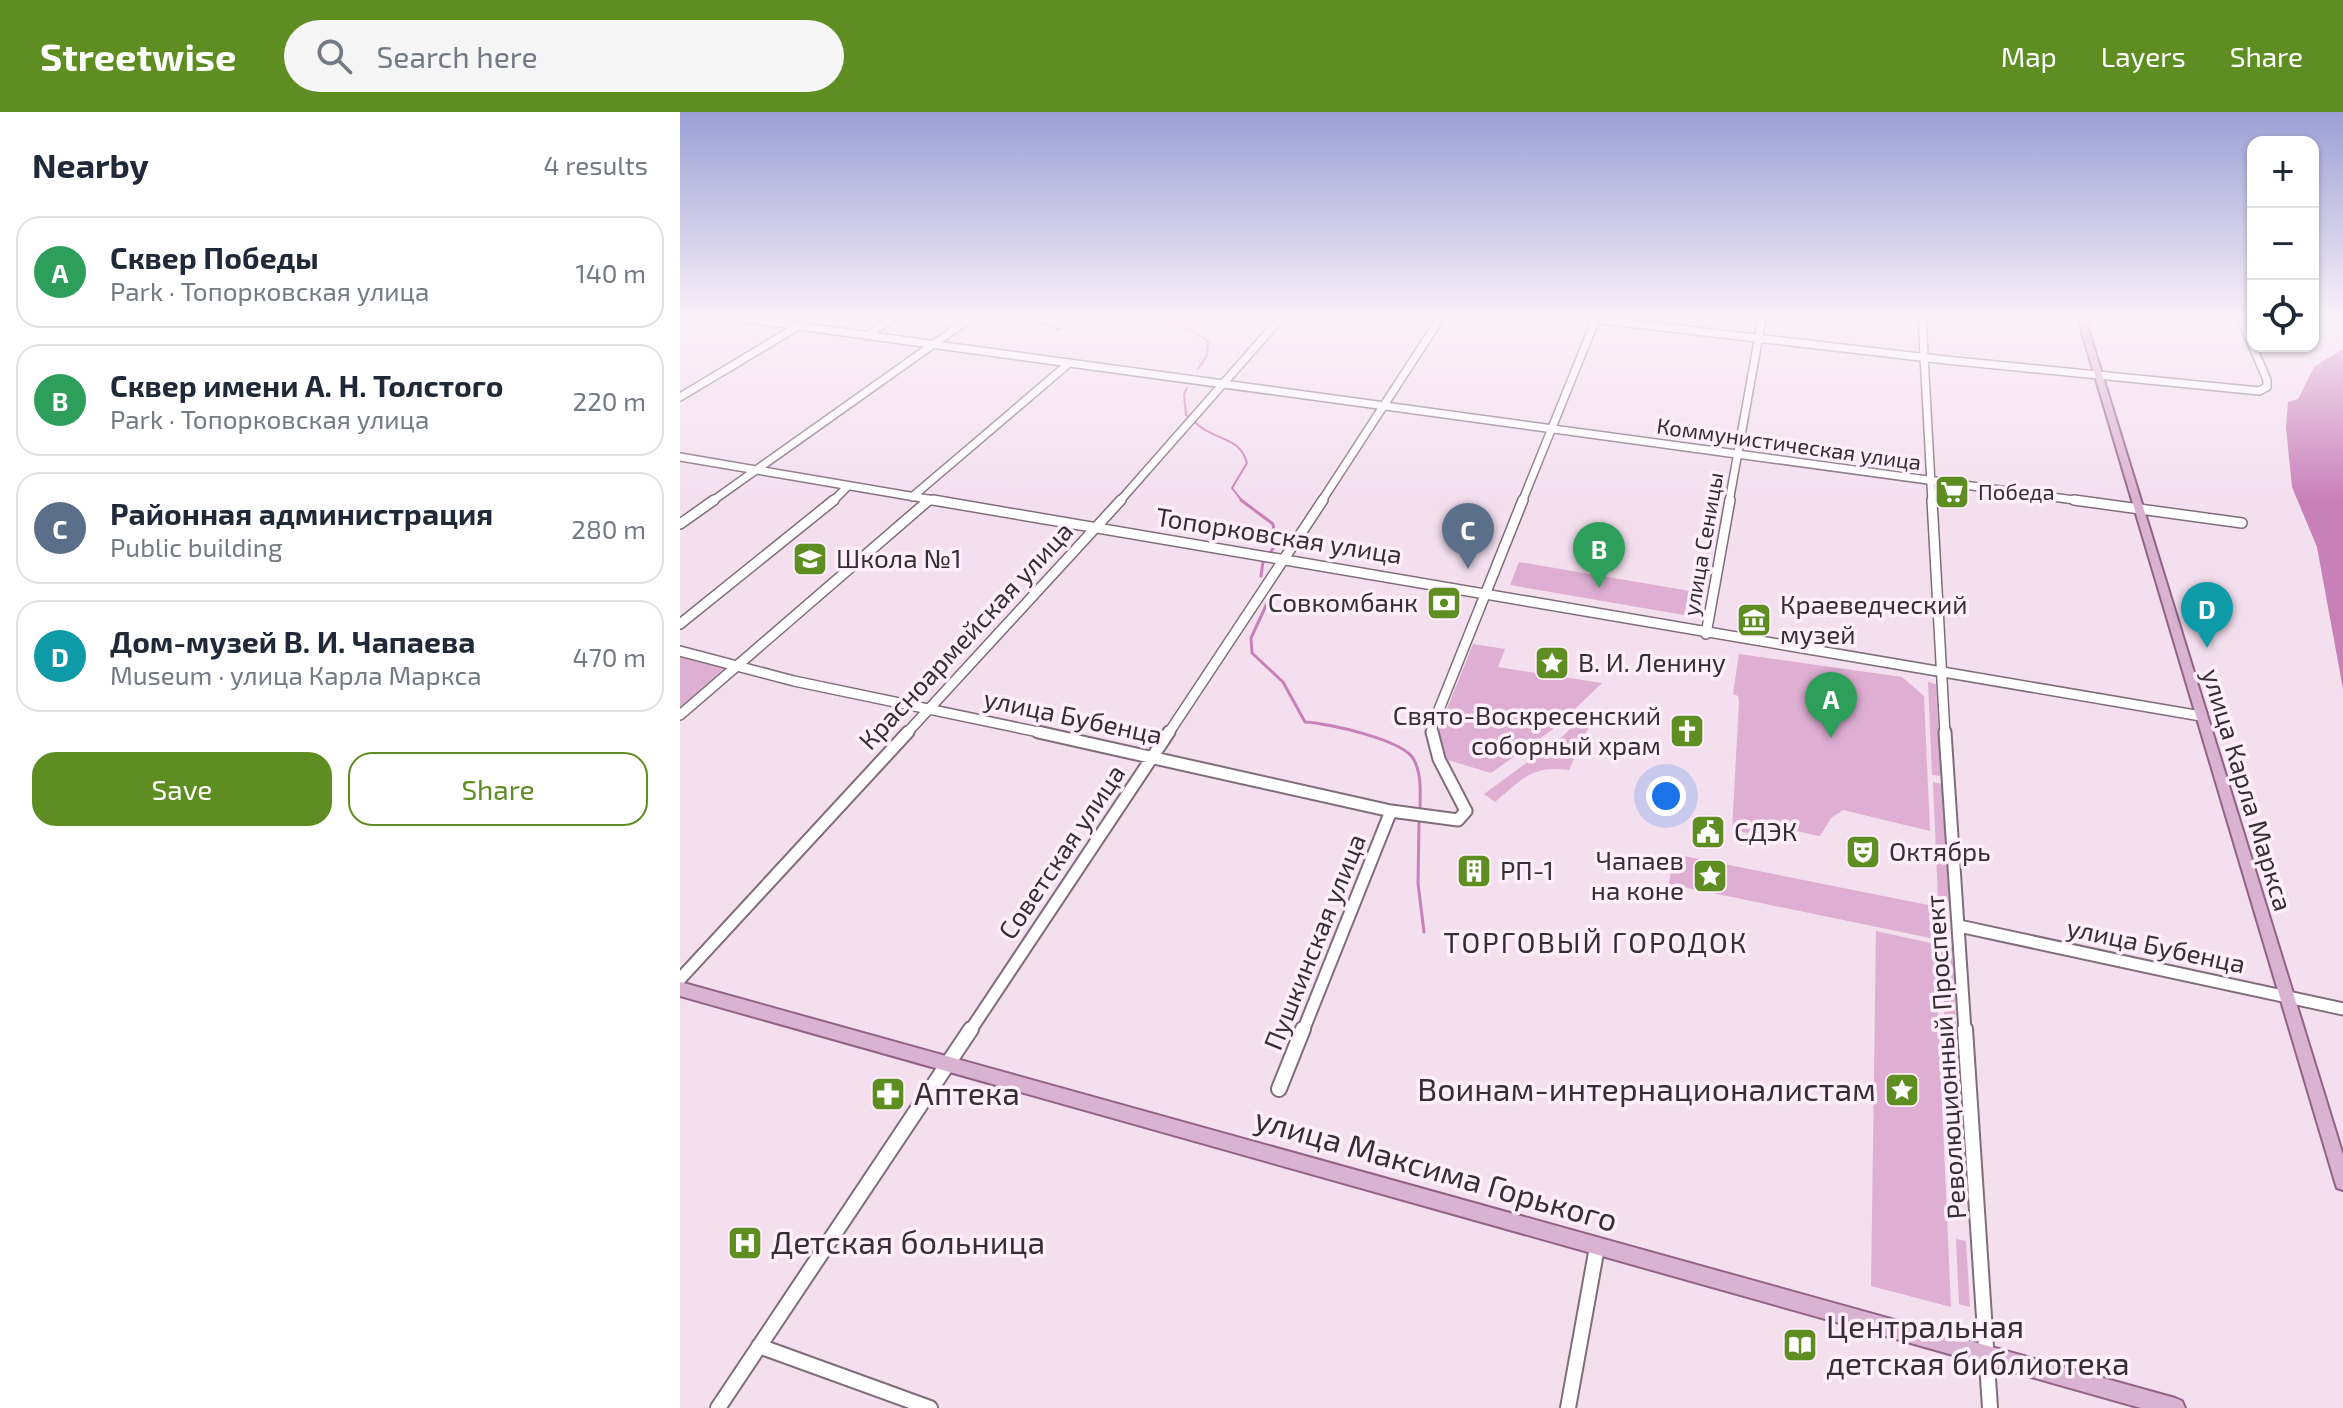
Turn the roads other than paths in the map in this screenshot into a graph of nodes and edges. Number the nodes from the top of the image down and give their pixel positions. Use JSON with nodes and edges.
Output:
{"nodes":[{"id":1,"x":709,"y":379,"type":"edge"},
{"id":2,"x":885,"y":379,"type":"edge"},
{"id":3,"x":1050,"y":379,"type":"edge"},
{"id":4,"x":1192,"y":379,"type":"edge"},
{"id":5,"x":1226,"y":379,"type":"edge"},
{"id":6,"x":1400,"y":379,"type":"edge"},
{"id":7,"x":1572,"y":379,"type":"edge"},
{"id":8,"x":1751,"y":379,"type":"edge"},
{"id":9,"x":1925,"y":379,"type":"edge"},
{"id":10,"x":2099,"y":379,"type":"edge"},
{"id":11,"x":2133,"y":379,"type":"edge"},
{"id":12,"x":2265,"y":379,"type":"edge"},
{"id":13,"x":1223,"y":383,"type":"junction"},
{"id":14,"x":680,"y":397,"type":"edge"},
{"id":15,"x":1383,"y":405,"type":"junction"},
{"id":16,"x":1553,"y":429,"type":"junction"},
{"id":17,"x":1737,"y":455,"type":"junction"},
{"id":18,"x":680,"y":457,"type":"edge"},
{"id":19,"x":756,"y":470,"type":"junction"},
{"id":20,"x":1931,"y":481,"type":"junction"},
{"id":21,"x":848,"y":486,"type":"junction"},
{"id":22,"x":912,"y":497,"type":"junction"},
{"id":23,"x":929,"y":500,"type":"junction"},
{"id":24,"x":2140,"y":509,"type":"junction"},
{"id":25,"x":2242,"y":523,"type":"dead end"},
{"id":26,"x":680,"y":524,"type":"edge"},
{"id":27,"x":1095,"y":529,"type":"junction"},
{"id":28,"x":1284,"y":559,"type":"junction"},
{"id":29,"x":1486,"y":593,"type":"junction"},
{"id":30,"x":680,"y":624,"type":"edge"},
{"id":31,"x":1706,"y":634,"type":"junction"},
{"id":32,"x":680,"y":651,"type":"edge"},
{"id":33,"x":739,"y":664,"type":"junction"},
{"id":34,"x":1942,"y":671,"type":"junction"},
{"id":35,"x":929,"y":709,"type":"junction"},
{"id":36,"x":680,"y":715,"type":"edge"},
{"id":37,"x":2201,"y":716,"type":"junction"},
{"id":38,"x":1152,"y":756,"type":"junction"},
{"id":39,"x":1391,"y":811,"type":"junction"},
{"id":40,"x":1959,"y":926,"type":"junction"},
{"id":41,"x":680,"y":979,"type":"edge"},
{"id":42,"x":680,"y":989,"type":"edge"},
{"id":43,"x":2286,"y":997,"type":"junction"},
{"id":44,"x":2343,"y":1009,"type":"edge"},
{"id":45,"x":949,"y":1062,"type":"junction"},
{"id":46,"x":1279,"y":1089,"type":"dead end"},
{"id":47,"x":2343,"y":1182,"type":"edge"},
{"id":48,"x":1597,"y":1247,"type":"junction"},
{"id":49,"x":759,"y":1346,"type":"junction"},
{"id":50,"x":1987,"y":1353,"type":"junction"},
{"id":51,"x":718,"y":1408,"type":"edge"},
{"id":52,"x":930,"y":1408,"type":"edge"},
{"id":53,"x":1568,"y":1408,"type":"edge"},
{"id":54,"x":1990,"y":1408,"type":"edge"},
{"id":55,"x":2175,"y":1408,"type":"edge"}],
"edges":[{"from":1,"to":14,"type":"street"},
{"from":2,"to":19,"type":"street"},
{"from":3,"to":22,"type":"street"},
{"from":4,"to":13,"type":"street","name":"Коммунистическая улица"},
{"from":5,"to":13,"type":"street","name":"Красноармейская улица"},
{"from":6,"to":15,"type":"street","name":"Советская улица"},
{"from":7,"to":16,"type":"street"},
{"from":8,"to":17,"type":"street","name":"улица Сеницы"},
{"from":9,"to":20,"type":"street","name":"Революционный Проспект"},
{"from":10,"to":24,"type":"main road","name":"улица Карла Маркса"},
{"from":11,"to":12,"type":"street"},
{"from":13,"to":15,"type":"street","name":"Коммунистическая улица"},
{"from":13,"to":27,"type":"street","name":"Красноармейская улица"},
{"from":15,"to":16,"type":"street","name":"Коммунистическая улица"},
{"from":15,"to":28,"type":"street","name":"Советская улица"},
{"from":16,"to":17,"type":"street","name":"Коммунистическая улица"},
{"from":16,"to":29,"type":"street"},
{"from":17,"to":20,"type":"street","name":"Коммунистическая улица"},
{"from":17,"to":31,"type":"street","name":"улица Сеницы"},
{"from":18,"to":19,"type":"street","name":"Топорковская улица"},
{"from":19,"to":21,"type":"street","name":"Топорковская улица"},
{"from":19,"to":26,"type":"street"},
{"from":20,"to":24,"type":"street","name":"Коммунистическая улица"},
{"from":20,"to":34,"type":"street","name":"Революционный Проспект"},
{"from":21,"to":22,"type":"street","name":"Топорковская улица"},
{"from":21,"to":30,"type":"street"},
{"from":22,"to":23,"type":"street","name":"Топорковская улица"},
{"from":23,"to":27,"type":"street","name":"Топорковская улица"},
{"from":23,"to":33,"type":"street"},
{"from":24,"to":25,"type":"street","name":"Коммунистическая улица"},
{"from":24,"to":37,"type":"main road","name":"улица Карла Маркса"},
{"from":27,"to":28,"type":"street","name":"Топорковская улица"},
{"from":27,"to":35,"type":"street","name":"Красноармейская улица"},
{"from":28,"to":29,"type":"street","name":"Топорковская улица"},
{"from":28,"to":38,"type":"street","name":"Советская улица"},
{"from":29,"to":31,"type":"street","name":"Топорковская улица"},
{"from":29,"to":39,"type":"street","name":"улица Бубенца"},
{"from":31,"to":34,"type":"street","name":"Топорковская улица"},
{"from":32,"to":33,"type":"street","name":"улица Бубенца"},
{"from":33,"to":35,"type":"street","name":"улица Бубенца"},
{"from":33,"to":36,"type":"street"},
{"from":34,"to":37,"type":"street","name":"Топорковская улица"},
{"from":34,"to":40,"type":"street","name":"Революционный Проспект"},
{"from":35,"to":38,"type":"street","name":"улица Бубенца"},
{"from":35,"to":41,"type":"street","name":"Красноармейская улица"},
{"from":37,"to":43,"type":"main road","name":"улица Карла Маркса"},
{"from":38,"to":39,"type":"street","name":"улица Бубенца"},
{"from":38,"to":45,"type":"street","name":"Советская улица"},
{"from":39,"to":46,"type":"street","name":"Пушкинская улица"},
{"from":40,"to":43,"type":"street","name":"улица Бубенца"},
{"from":40,"to":50,"type":"street","name":"Революционный Проспект"},
{"from":42,"to":45,"type":"main road","name":"улица Максима Горького"},
{"from":43,"to":44,"type":"street","name":"улица Бубенца"},
{"from":43,"to":47,"type":"main road","name":"улица Карла Маркса"},
{"from":45,"to":48,"type":"main road","name":"улица Максима Горького"},
{"from":45,"to":49,"type":"street","name":"Советская улица"},
{"from":48,"to":50,"type":"main road","name":"улица Максима Горького"},
{"from":48,"to":53,"type":"street"},
{"from":49,"to":51,"type":"street","name":"Советская улица"},
{"from":49,"to":52,"type":"street"},
{"from":50,"to":54,"type":"street","name":"Революционный Проспект"},
{"from":50,"to":55,"type":"main road","name":"улица Максима Горького"}]}
